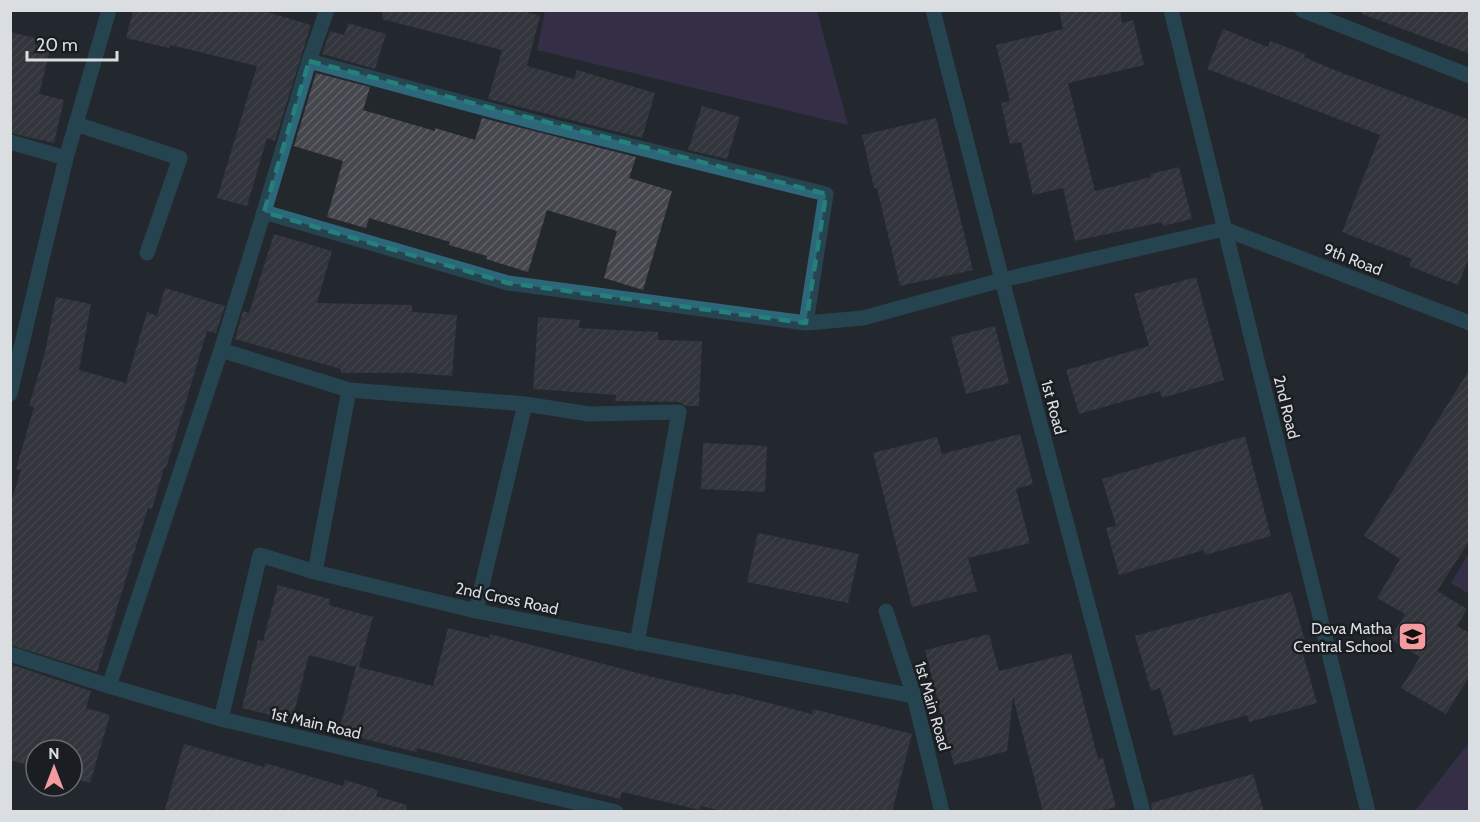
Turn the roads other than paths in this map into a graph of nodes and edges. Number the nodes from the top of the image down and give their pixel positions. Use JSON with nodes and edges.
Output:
{"nodes":[{"id":1,"x":109,"y":10,"type":"edge"},
{"id":2,"x":327,"y":10,"type":"edge"},
{"id":3,"x":933,"y":10,"type":"edge"},
{"id":4,"x":1171,"y":10,"type":"edge"},
{"id":5,"x":1302,"y":10,"type":"edge"},
{"id":6,"x":309,"y":61,"type":"junction"},
{"id":7,"x":1470,"y":76,"type":"edge"},
{"id":8,"x":76,"y":124,"type":"junction"},
{"id":9,"x":10,"y":142,"type":"edge"},
{"id":10,"x":66,"y":158,"type":"junction"},
{"id":11,"x":264,"y":212,"type":"junction"},
{"id":12,"x":1224,"y":229,"type":"junction"},
{"id":13,"x":147,"y":253,"type":"dead end"},
{"id":14,"x":1002,"y":280,"type":"junction"},
{"id":15,"x":1470,"y":322,"type":"edge"},
{"id":16,"x":806,"y":323,"type":"junction"},
{"id":17,"x":221,"y":350,"type":"junction"},
{"id":18,"x":349,"y":390,"type":"junction"},
{"id":19,"x":10,"y":394,"type":"edge"},
{"id":20,"x":525,"y":404,"type":"junction"},
{"id":21,"x":315,"y":572,"type":"junction"},
{"id":22,"x":476,"y":611,"type":"junction"},
{"id":23,"x":886,"y":611,"type":"dead end"},
{"id":24,"x":637,"y":643,"type":"junction"},
{"id":25,"x":10,"y":654,"type":"edge"},
{"id":26,"x":109,"y":687,"type":"junction"},
{"id":27,"x":914,"y":696,"type":"junction"},
{"id":28,"x":221,"y":719,"type":"junction"},
{"id":29,"x":616,"y":812,"type":"edge"},
{"id":30,"x":942,"y":812,"type":"edge"},
{"id":31,"x":1143,"y":812,"type":"edge"},
{"id":32,"x":1368,"y":812,"type":"edge"}],
"edges":[{"from":1,"to":8,"type":"street"},
{"from":2,"to":6,"type":"street"},
{"from":3,"to":14,"type":"street","name":"1st Road"},
{"from":4,"to":12,"type":"street","name":"2nd Road"},
{"from":5,"to":7,"type":"street"},
{"from":6,"to":11,"type":"street"},
{"from":6,"to":16,"type":"street"},
{"from":8,"to":10,"type":"street"},
{"from":8,"to":13,"type":"street"},
{"from":9,"to":10,"type":"street"},
{"from":10,"to":19,"type":"street"},
{"from":11,"to":16,"type":"street"},
{"from":11,"to":17,"type":"street"},
{"from":12,"to":14,"type":"street"},
{"from":12,"to":15,"type":"street","name":"9th Road"},
{"from":12,"to":32,"type":"street","name":"2nd Road"},
{"from":14,"to":16,"type":"street"},
{"from":14,"to":31,"type":"street","name":"1st Road"},
{"from":17,"to":18,"type":"street"},
{"from":17,"to":26,"type":"street"},
{"from":18,"to":20,"type":"street"},
{"from":18,"to":21,"type":"street"},
{"from":20,"to":22,"type":"street"},
{"from":20,"to":24,"type":"street"},
{"from":21,"to":22,"type":"street","name":"2nd Cross Road"},
{"from":21,"to":28,"type":"street","name":"2nd Cross Road"},
{"from":22,"to":24,"type":"street","name":"2nd Cross Road"},
{"from":23,"to":27,"type":"street","name":"1st Main Road"},
{"from":24,"to":27,"type":"street","name":"2nd Cross Road"},
{"from":25,"to":26,"type":"street","name":"1st Main Road"},
{"from":26,"to":28,"type":"street","name":"1st Main Road"},
{"from":27,"to":30,"type":"street","name":"1st Main Road"},
{"from":28,"to":29,"type":"street","name":"1st Main Road"}]}
